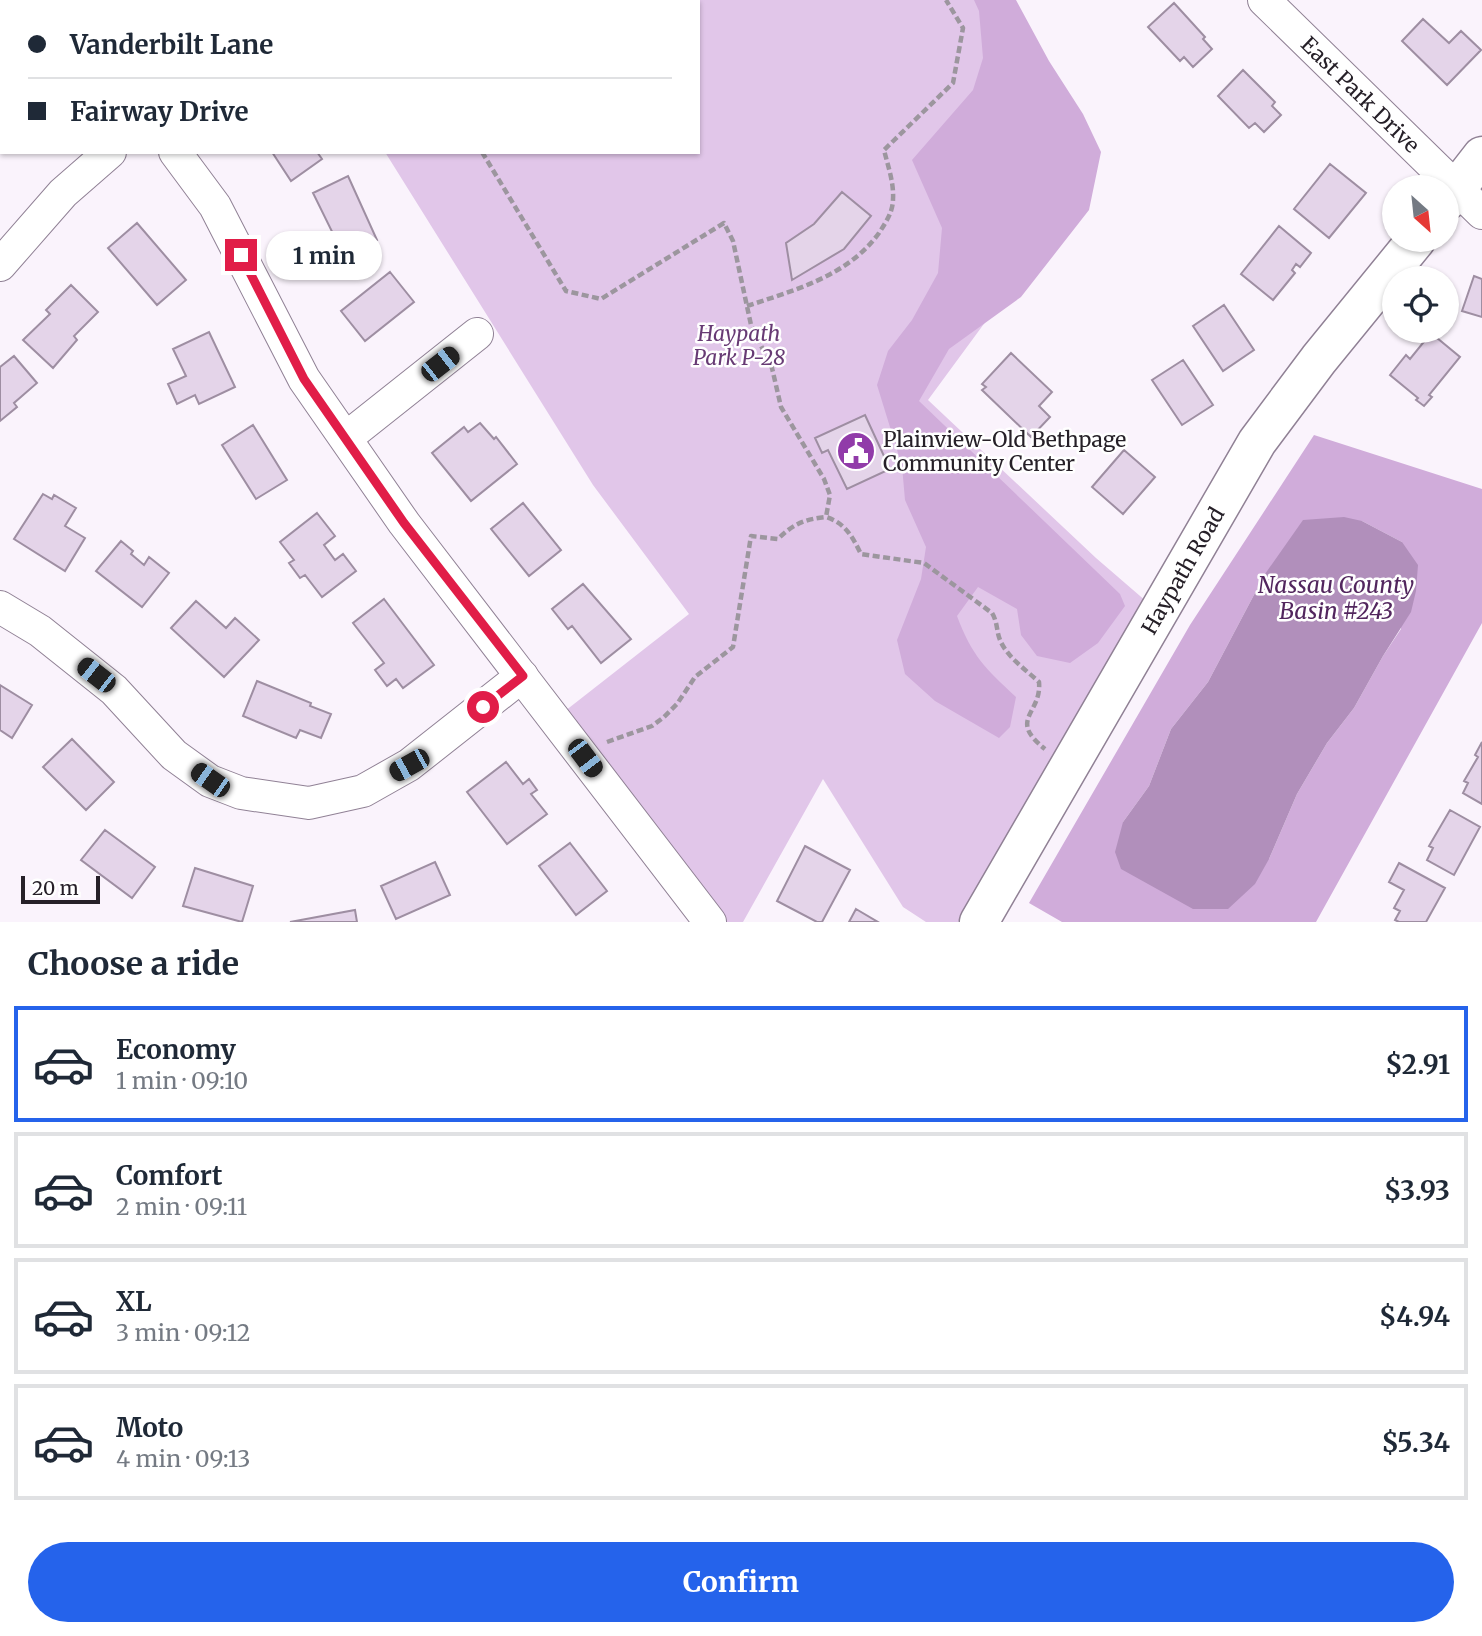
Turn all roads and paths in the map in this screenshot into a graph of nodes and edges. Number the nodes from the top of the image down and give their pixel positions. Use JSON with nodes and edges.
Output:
{"nodes":[{"id":1,"x":946,"y":0,"type":"edge"},
{"id":2,"x":1264,"y":0,"type":"edge"},
{"id":3,"x":108,"y":154,"type":"edge"},
{"id":4,"x":176,"y":154,"type":"edge"},
{"id":5,"x":483,"y":154,"type":"edge"},
{"id":6,"x":1482,"y":156,"type":"edge"},
{"id":7,"x":1462,"y":201,"type":"edge"},
{"id":8,"x":1406,"y":252,"type":"edge"},
{"id":9,"x":0,"y":265,"type":"edge"},
{"id":10,"x":747,"y":306,"type":"junction"},
{"id":11,"x":477,"y":334,"type":"dead end"},
{"id":12,"x":346,"y":438,"type":"junction"},
{"id":13,"x":826,"y":516,"type":"junction"},
{"id":14,"x":0,"y":607,"type":"edge"},
{"id":15,"x":523,"y":676,"type":"junction"},
{"id":16,"x":585,"y":758,"type":"junction"},
{"id":17,"x":1068,"y":767,"type":"junction"},
{"id":18,"x":710,"y":922,"type":"edge"},
{"id":19,"x":979,"y":922,"type":"edge"}],
"edges":[{"from":1,"to":10,"type":"path"},
{"from":2,"to":7,"type":"street","name":"East Park Drive"},
{"from":3,"to":9,"type":"street"},
{"from":4,"to":12,"type":"street"},
{"from":5,"to":10,"type":"path"},
{"from":6,"to":7,"type":"street"},
{"from":8,"to":17,"type":"street","name":"Haypath Road"},
{"from":10,"to":13,"type":"path"},
{"from":11,"to":12,"type":"street"},
{"from":12,"to":15,"type":"street"},
{"from":13,"to":16,"type":"path"},
{"from":13,"to":17,"type":"path"},
{"from":14,"to":15,"type":"street"},
{"from":15,"to":16,"type":"street"},
{"from":16,"to":18,"type":"street"},
{"from":17,"to":19,"type":"street","name":"Haypath Road"}]}
